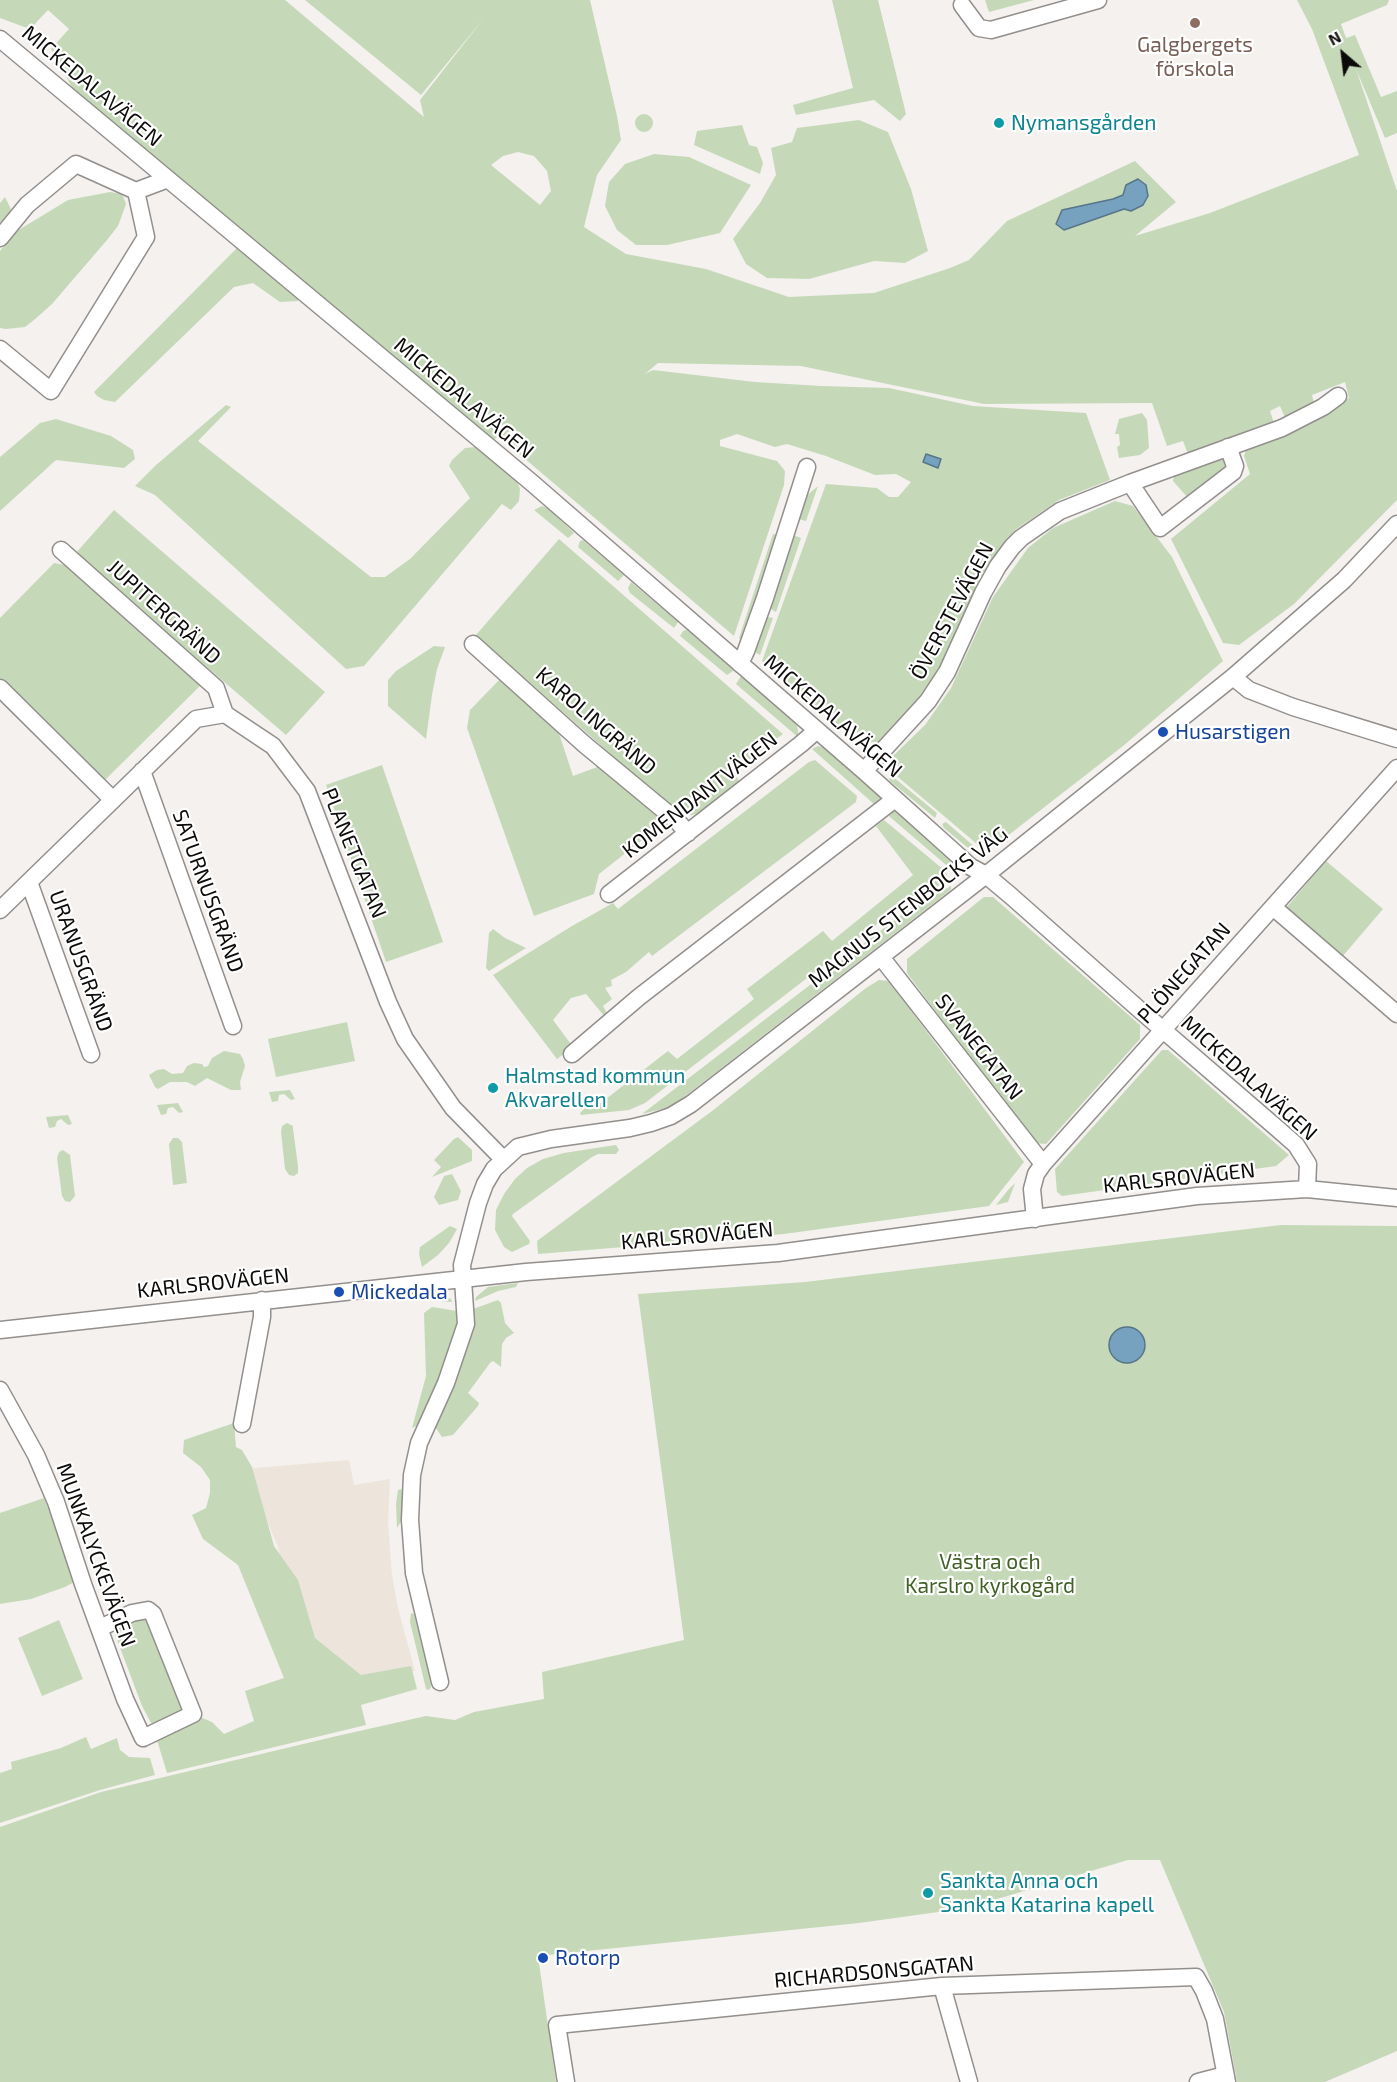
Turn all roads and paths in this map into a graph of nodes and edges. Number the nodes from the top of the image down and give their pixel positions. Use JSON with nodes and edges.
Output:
{"nodes":[{"id":1,"x":1098,"y":0,"type":"edge"},
{"id":2,"x":962,"y":5,"type":"dead end"},
{"id":3,"x":0,"y":39,"type":"edge"},
{"id":4,"x":168,"y":179,"type":"junction"},
{"id":5,"x":136,"y":191,"type":"junction"},
{"id":6,"x":0,"y":238,"type":"edge"},
{"id":7,"x":0,"y":349,"type":"edge"},
{"id":8,"x":1338,"y":396,"type":"dead end"},
{"id":9,"x":1228,"y":447,"type":"junction"},
{"id":10,"x":807,"y":466,"type":"dead end"},
{"id":11,"x":1130,"y":483,"type":"junction"},
{"id":12,"x":1397,"y":524,"type":"edge"},
{"id":13,"x":61,"y":550,"type":"dead end"},
{"id":14,"x":473,"y":644,"type":"dead end"},
{"id":15,"x":740,"y":664,"type":"junction"},
{"id":16,"x":1233,"y":677,"type":"junction"},
{"id":17,"x":0,"y":688,"type":"edge"},
{"id":18,"x":225,"y":714,"type":"junction"},
{"id":19,"x":817,"y":730,"type":"junction"},
{"id":20,"x":1397,"y":739,"type":"edge"},
{"id":21,"x":1397,"y":768,"type":"edge"},
{"id":22,"x":142,"y":771,"type":"junction"},
{"id":23,"x":864,"y":771,"type":"junction"},
{"id":24,"x":895,"y":799,"type":"junction"},
{"id":25,"x":113,"y":800,"type":"junction"},
{"id":26,"x":688,"y":833,"type":"junction"},
{"id":27,"x":986,"y":875,"type":"junction"},
{"id":28,"x":29,"y":882,"type":"junction"},
{"id":29,"x":609,"y":894,"type":"dead end"},
{"id":30,"x":3,"y":900,"type":"edge"},
{"id":31,"x":1273,"y":907,"type":"junction"},
{"id":32,"x":881,"y":957,"type":"junction"},
{"id":33,"x":1397,"y":1013,"type":"edge"},
{"id":34,"x":232,"y":1026,"type":"dead end"},
{"id":35,"x":1163,"y":1030,"type":"junction"},
{"id":36,"x":91,"y":1054,"type":"dead end"},
{"id":37,"x":572,"y":1054,"type":"dead end"},
{"id":38,"x":503,"y":1159,"type":"junction"},
{"id":39,"x":1043,"y":1164,"type":"junction"},
{"id":40,"x":1307,"y":1189,"type":"junction"},
{"id":41,"x":1397,"y":1198,"type":"edge"},
{"id":42,"x":1035,"y":1219,"type":"junction"},
{"id":43,"x":463,"y":1279,"type":"junction"},
{"id":44,"x":262,"y":1300,"type":"junction"},
{"id":45,"x":0,"y":1330,"type":"edge"},
{"id":46,"x":0,"y":1390,"type":"edge"},
{"id":47,"x":242,"y":1424,"type":"dead end"},
{"id":48,"x":100,"y":1628,"type":"junction"},
{"id":49,"x":440,"y":1682,"type":"dead end"},
{"id":50,"x":942,"y":1986,"type":"junction"},
{"id":51,"x":1226,"y":2078,"type":"edge"},
{"id":52,"x":566,"y":2082,"type":"edge"},
{"id":53,"x":969,"y":2082,"type":"edge"},
{"id":54,"x":1198,"y":2082,"type":"edge"}],
"edges":[{"from":1,"to":2,"type":"street"},
{"from":3,"to":4,"type":"street","name":"MICKEDALAVÄGEN"},
{"from":4,"to":5,"type":"street"},
{"from":4,"to":15,"type":"street","name":"MICKEDALAVÄGEN"},
{"from":5,"to":6,"type":"street"},
{"from":5,"to":7,"type":"street"},
{"from":8,"to":9,"type":"street","name":"ÖVERSTEVÄGEN"},
{"from":9,"to":11,"type":"street","name":"ÖVERSTEVÄGEN"},
{"from":9,"to":11,"type":"street"},
{"from":10,"to":15,"type":"street"},
{"from":11,"to":23,"type":"street","name":"ÖVERSTEVÄGEN"},
{"from":12,"to":16,"type":"street","name":"MAGNUS STENBOCKS VÄG"},
{"from":13,"to":18,"type":"street","name":"JUPITERGRÄND"},
{"from":14,"to":26,"type":"street","name":"KAROLINGRÄND"},
{"from":15,"to":19,"type":"street","name":"MICKEDALAVÄGEN"},
{"from":16,"to":20,"type":"street"},
{"from":16,"to":27,"type":"street","name":"MAGNUS STENBOCKS VÄG"},
{"from":17,"to":25,"type":"street"},
{"from":18,"to":22,"type":"street"},
{"from":18,"to":38,"type":"street","name":"PLANETGATAN"},
{"from":19,"to":23,"type":"street","name":"MICKEDALAVÄGEN"},
{"from":19,"to":26,"type":"street","name":"KOMENDANTVÄGEN"},
{"from":21,"to":31,"type":"street","name":"PLÖNEGATAN"},
{"from":22,"to":25,"type":"street"},
{"from":22,"to":34,"type":"street","name":"SATURNUSGRÄND"},
{"from":23,"to":24,"type":"street","name":"MICKEDALAVÄGEN"},
{"from":24,"to":27,"type":"street","name":"MICKEDALAVÄGEN"},
{"from":24,"to":37,"type":"street","name":"MICKEDALAVÄGEN"},
{"from":25,"to":28,"type":"street"},
{"from":26,"to":29,"type":"street","name":"KOMENDANTVÄGEN"},
{"from":27,"to":32,"type":"street","name":"MAGNUS STENBOCKS VÄG"},
{"from":27,"to":35,"type":"street","name":"MICKEDALAVÄGEN"},
{"from":28,"to":30,"type":"street"},
{"from":28,"to":36,"type":"street","name":"URANUSGRÄND"},
{"from":31,"to":33,"type":"street"},
{"from":31,"to":35,"type":"street","name":"PLÖNEGATAN"},
{"from":32,"to":38,"type":"street","name":"MAGNUS STENBOCKS VÄG"},
{"from":32,"to":39,"type":"street","name":"SVANEGATAN"},
{"from":35,"to":39,"type":"street","name":"PLÖNEGATAN"},
{"from":35,"to":40,"type":"street","name":"MICKEDALAVÄGEN"},
{"from":38,"to":43,"type":"street","name":"MAGNUS STENBOCKS VÄG"},
{"from":39,"to":42,"type":"street","name":"PLÖNEGATAN"},
{"from":40,"to":41,"type":"street","name":"KARLSROVÄGEN"},
{"from":40,"to":42,"type":"street","name":"KARLSROVÄGEN"},
{"from":42,"to":43,"type":"street","name":"KARLSROVÄGEN"},
{"from":43,"to":44,"type":"street","name":"KARLSROVÄGEN"},
{"from":43,"to":49,"type":"street","name":"MAGNUS STENBOCKS VÄG"},
{"from":44,"to":45,"type":"street","name":"KARLSROVÄGEN"},
{"from":44,"to":47,"type":"street"},
{"from":46,"to":48,"type":"street","name":"MUNKALYCKEVÄGEN"},
{"from":48,"to":48,"type":"street","name":"MUNKALYCKEVÄGEN"},
{"from":50,"to":51,"type":"street","name":"RICHARDSONSGATAN"},
{"from":50,"to":52,"type":"street","name":"RICHARDSONSGATAN"},
{"from":50,"to":53,"type":"street"},
{"from":51,"to":54,"type":"street"}]}
